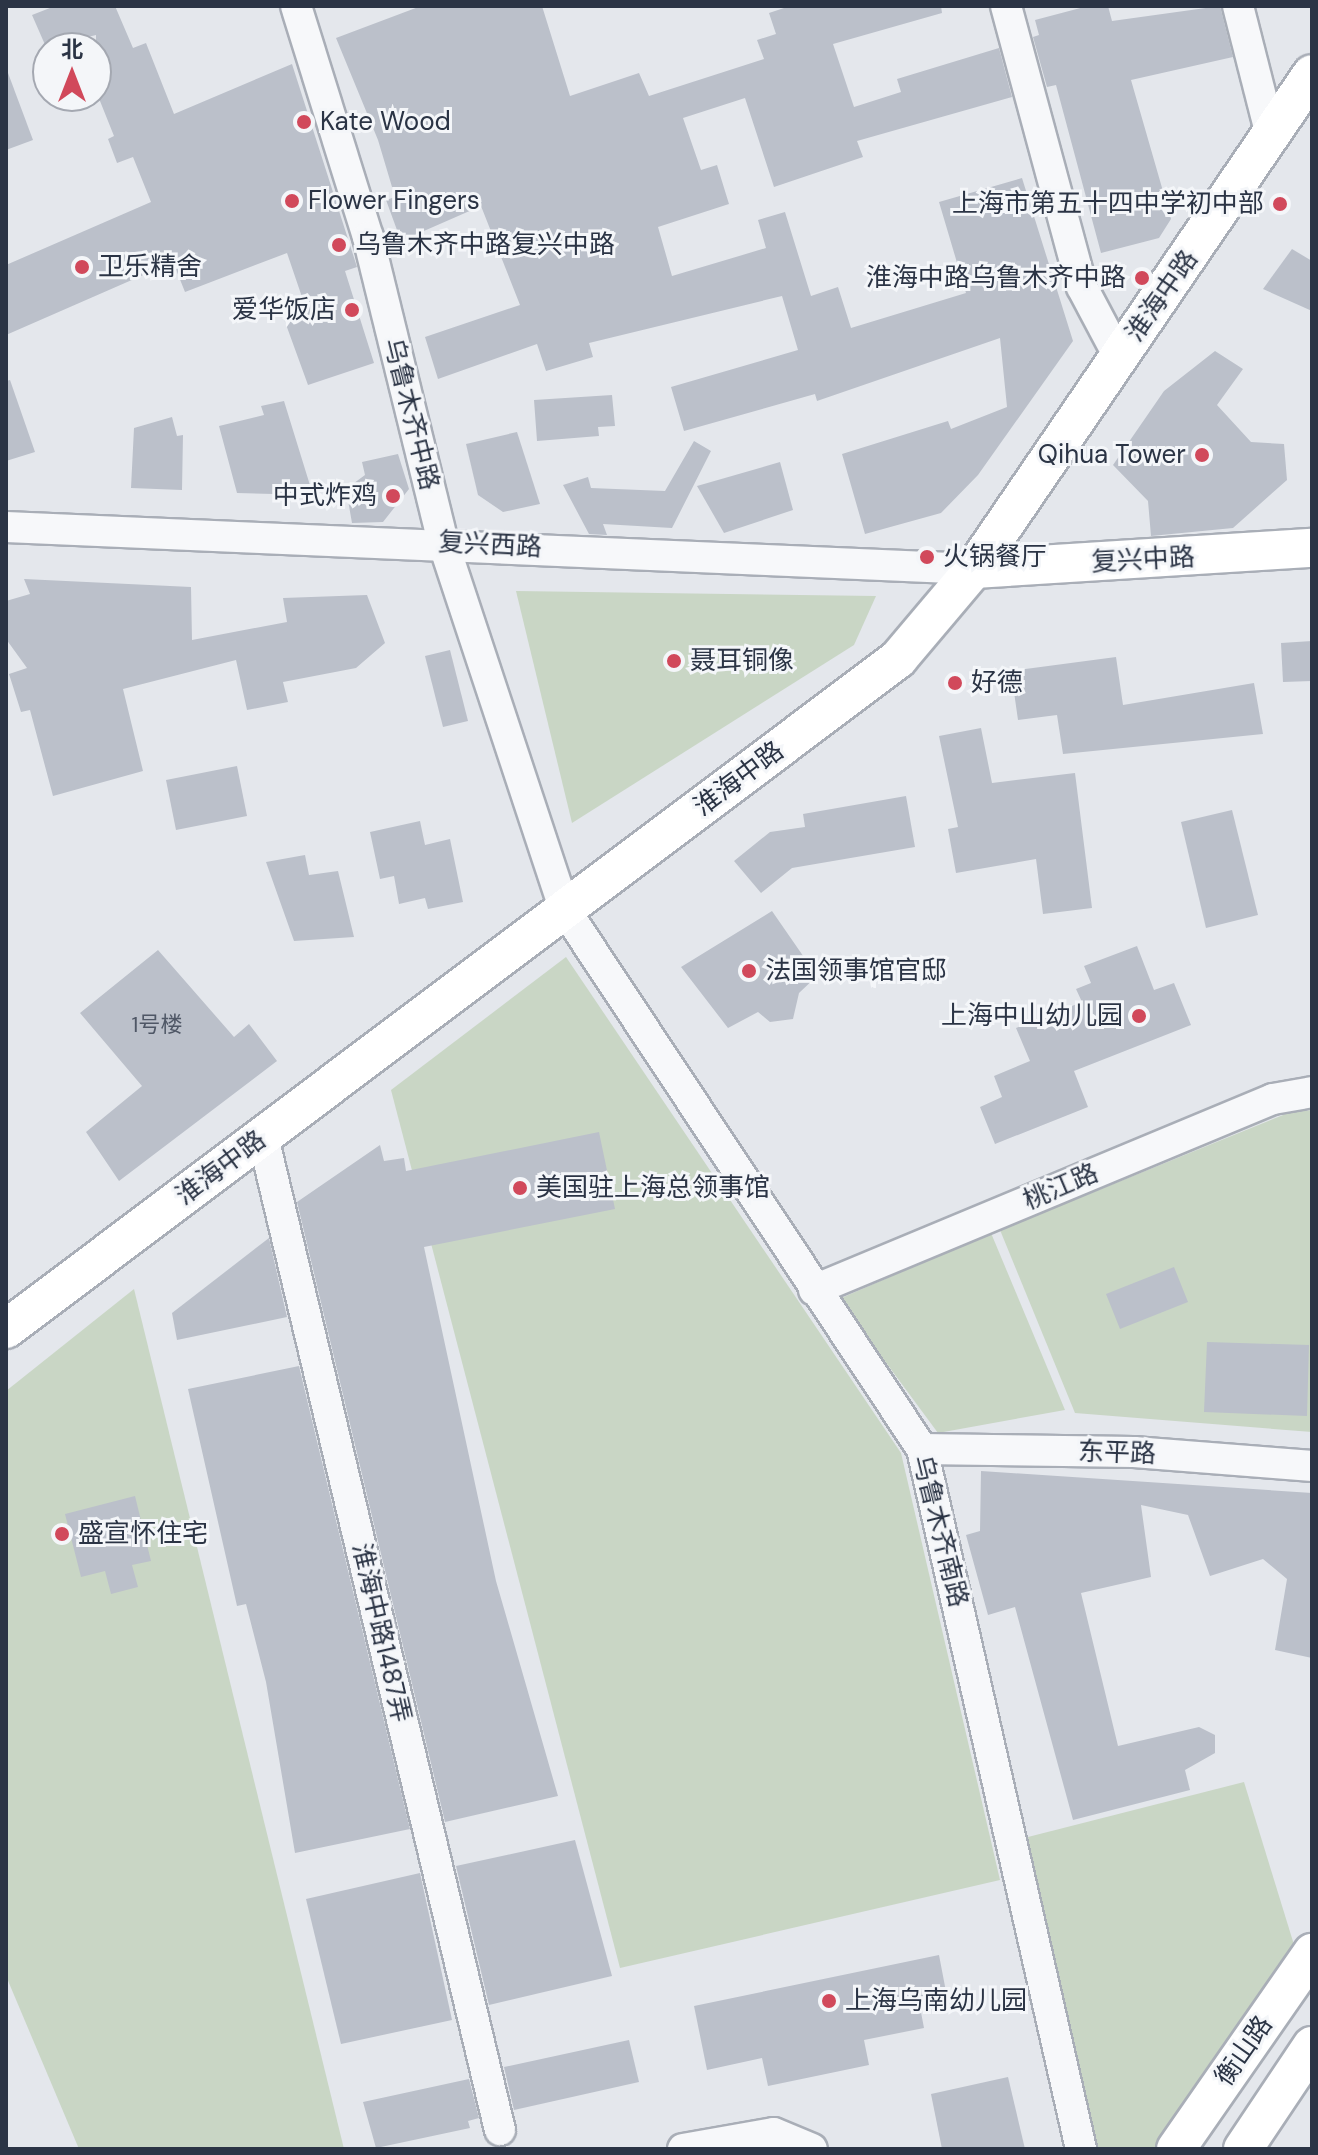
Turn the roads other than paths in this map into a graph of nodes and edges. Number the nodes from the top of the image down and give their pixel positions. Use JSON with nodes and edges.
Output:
{"nodes":[{"id":1,"x":296,"y":6,"type":"edge"},
{"id":2,"x":1006,"y":6,"type":"edge"},
{"id":3,"x":1238,"y":6,"type":"edge"},
{"id":4,"x":1312,"y":74,"type":"edge"},
{"id":5,"x":1271,"y":135,"type":"junction"},
{"id":6,"x":1119,"y":357,"type":"junction"},
{"id":7,"x":6,"y":527,"type":"edge"},
{"id":8,"x":443,"y":542,"type":"junction"},
{"id":9,"x":1312,"y":548,"type":"edge"},
{"id":10,"x":974,"y":569,"type":"junction"},
{"id":11,"x":565,"y":910,"type":"junction"},
{"id":12,"x":1312,"y":1092,"type":"edge"},
{"id":13,"x":263,"y":1137,"type":"junction"},
{"id":14,"x":814,"y":1290,"type":"junction"},
{"id":15,"x":6,"y":1329,"type":"edge"},
{"id":16,"x":922,"y":1449,"type":"junction"},
{"id":17,"x":1312,"y":1466,"type":"edge"},
{"id":18,"x":1312,"y":1953,"type":"edge"},
{"id":19,"x":1312,"y":2046,"type":"edge"},
{"id":20,"x":500,"y":2130,"type":"dead end"},
{"id":21,"x":683,"y":2149,"type":"edge"},
{"id":22,"x":812,"y":2149,"type":"edge"},
{"id":23,"x":1081,"y":2149,"type":"edge"},
{"id":24,"x":1176,"y":2149,"type":"edge"},
{"id":25,"x":1243,"y":2149,"type":"edge"}],
"edges":[{"from":1,"to":8,"type":"street","name":"乌鲁木齐中路"},
{"from":2,"to":6,"type":"street"},
{"from":3,"to":5,"type":"street"},
{"from":4,"to":5,"type":"main road","name":"淮海中路"},
{"from":5,"to":6,"type":"main road","name":"淮海中路"},
{"from":6,"to":10,"type":"main road","name":"淮海中路"},
{"from":7,"to":8,"type":"street","name":"复兴西路"},
{"from":8,"to":10,"type":"street","name":"复兴西路"},
{"from":8,"to":11,"type":"street","name":"乌鲁木齐中路"},
{"from":9,"to":10,"type":"main road","name":"复兴中路"},
{"from":10,"to":11,"type":"main road","name":"淮海中路"},
{"from":11,"to":13,"type":"main road","name":"淮海中路"},
{"from":11,"to":14,"type":"street","name":"乌鲁木齐南路"},
{"from":12,"to":14,"type":"street","name":"桃江路"},
{"from":13,"to":15,"type":"main road","name":"淮海中路"},
{"from":13,"to":20,"type":"street","name":"淮海中路1487弄"},
{"from":14,"to":16,"type":"street","name":"乌鲁木齐南路"},
{"from":16,"to":17,"type":"street","name":"东平路"},
{"from":16,"to":23,"type":"street","name":"乌鲁木齐南路"},
{"from":18,"to":24,"type":"main road","name":"衡山路"},
{"from":19,"to":25,"type":"main road","name":"衡山路"},
{"from":21,"to":22,"type":"street"}]}
